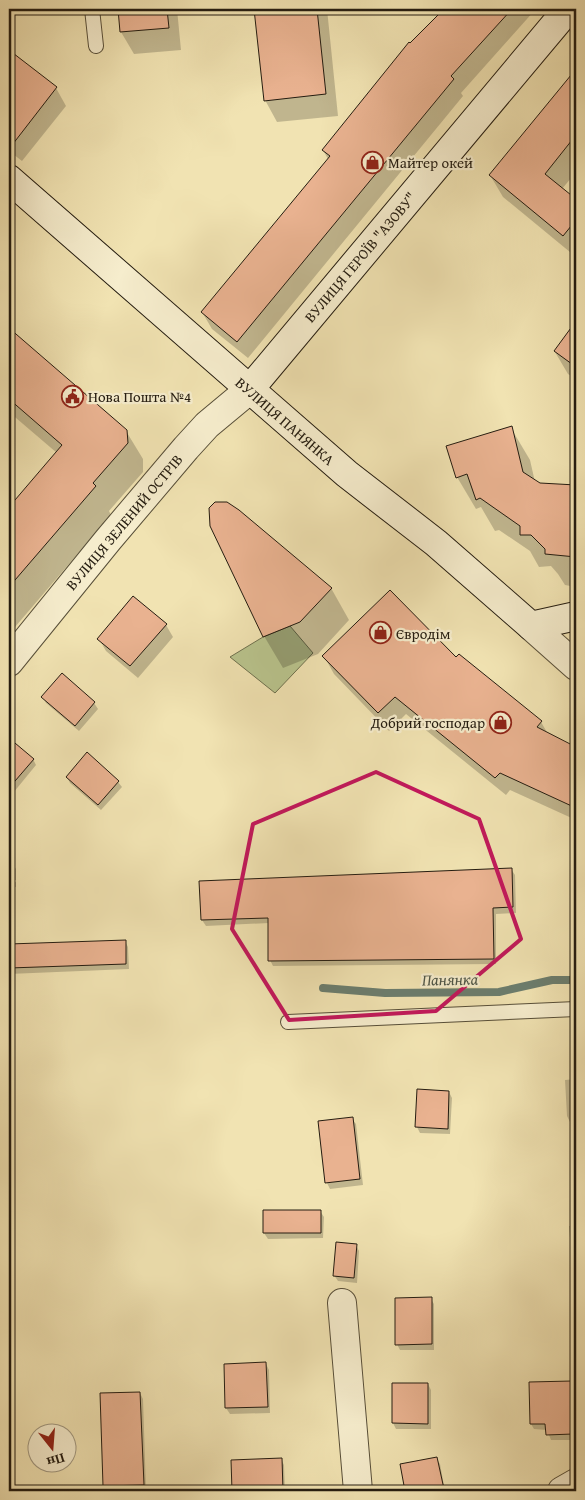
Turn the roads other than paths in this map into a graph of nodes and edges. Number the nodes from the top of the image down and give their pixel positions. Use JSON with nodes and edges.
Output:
{"nodes":[{"id":1,"x":92,"y":9,"type":"edge"},
{"id":2,"x":568,"y":9,"type":"edge"},
{"id":3,"x":96,"y":46,"type":"dead end"},
{"id":4,"x":9,"y":179,"type":"edge"},
{"id":5,"x":249,"y":390,"type":"junction"},
{"id":6,"x":576,"y":616,"type":"edge"},
{"id":7,"x":531,"y":626,"type":"junction"},
{"id":8,"x":9,"y":662,"type":"edge"},
{"id":9,"x":576,"y":666,"type":"edge"},
{"id":10,"x":576,"y":1009,"type":"edge"},
{"id":11,"x":288,"y":1022,"type":"dead end"},
{"id":12,"x":342,"y":1303,"type":"dead end"},
{"id":13,"x":576,"y":1483,"type":"edge"},
{"id":14,"x":358,"y":1491,"type":"edge"},
{"id":15,"x":562,"y":1491,"type":"edge"}],
"edges":[{"from":1,"to":3,"type":"lane"},
{"from":2,"to":5,"type":"street","name":"ВУЛИЦЯ ГЕРОЇВ \"АЗОВУ\""},
{"from":4,"to":5,"type":"street","name":"ВУЛИЦЯ ПАНЯНКА"},
{"from":5,"to":7,"type":"street","name":"ВУЛИЦЯ ПАНЯНКА"},
{"from":5,"to":8,"type":"street","name":"ВУЛИЦЯ ЗЕЛЕНИЙ ОСТРІВ"},
{"from":6,"to":7,"type":"street"},
{"from":7,"to":9,"type":"street","name":"ВУЛИЦЯ ПАНЯНКА"},
{"from":10,"to":11,"type":"lane"},
{"from":12,"to":14,"type":"street"},
{"from":13,"to":15,"type":"street"}]}
